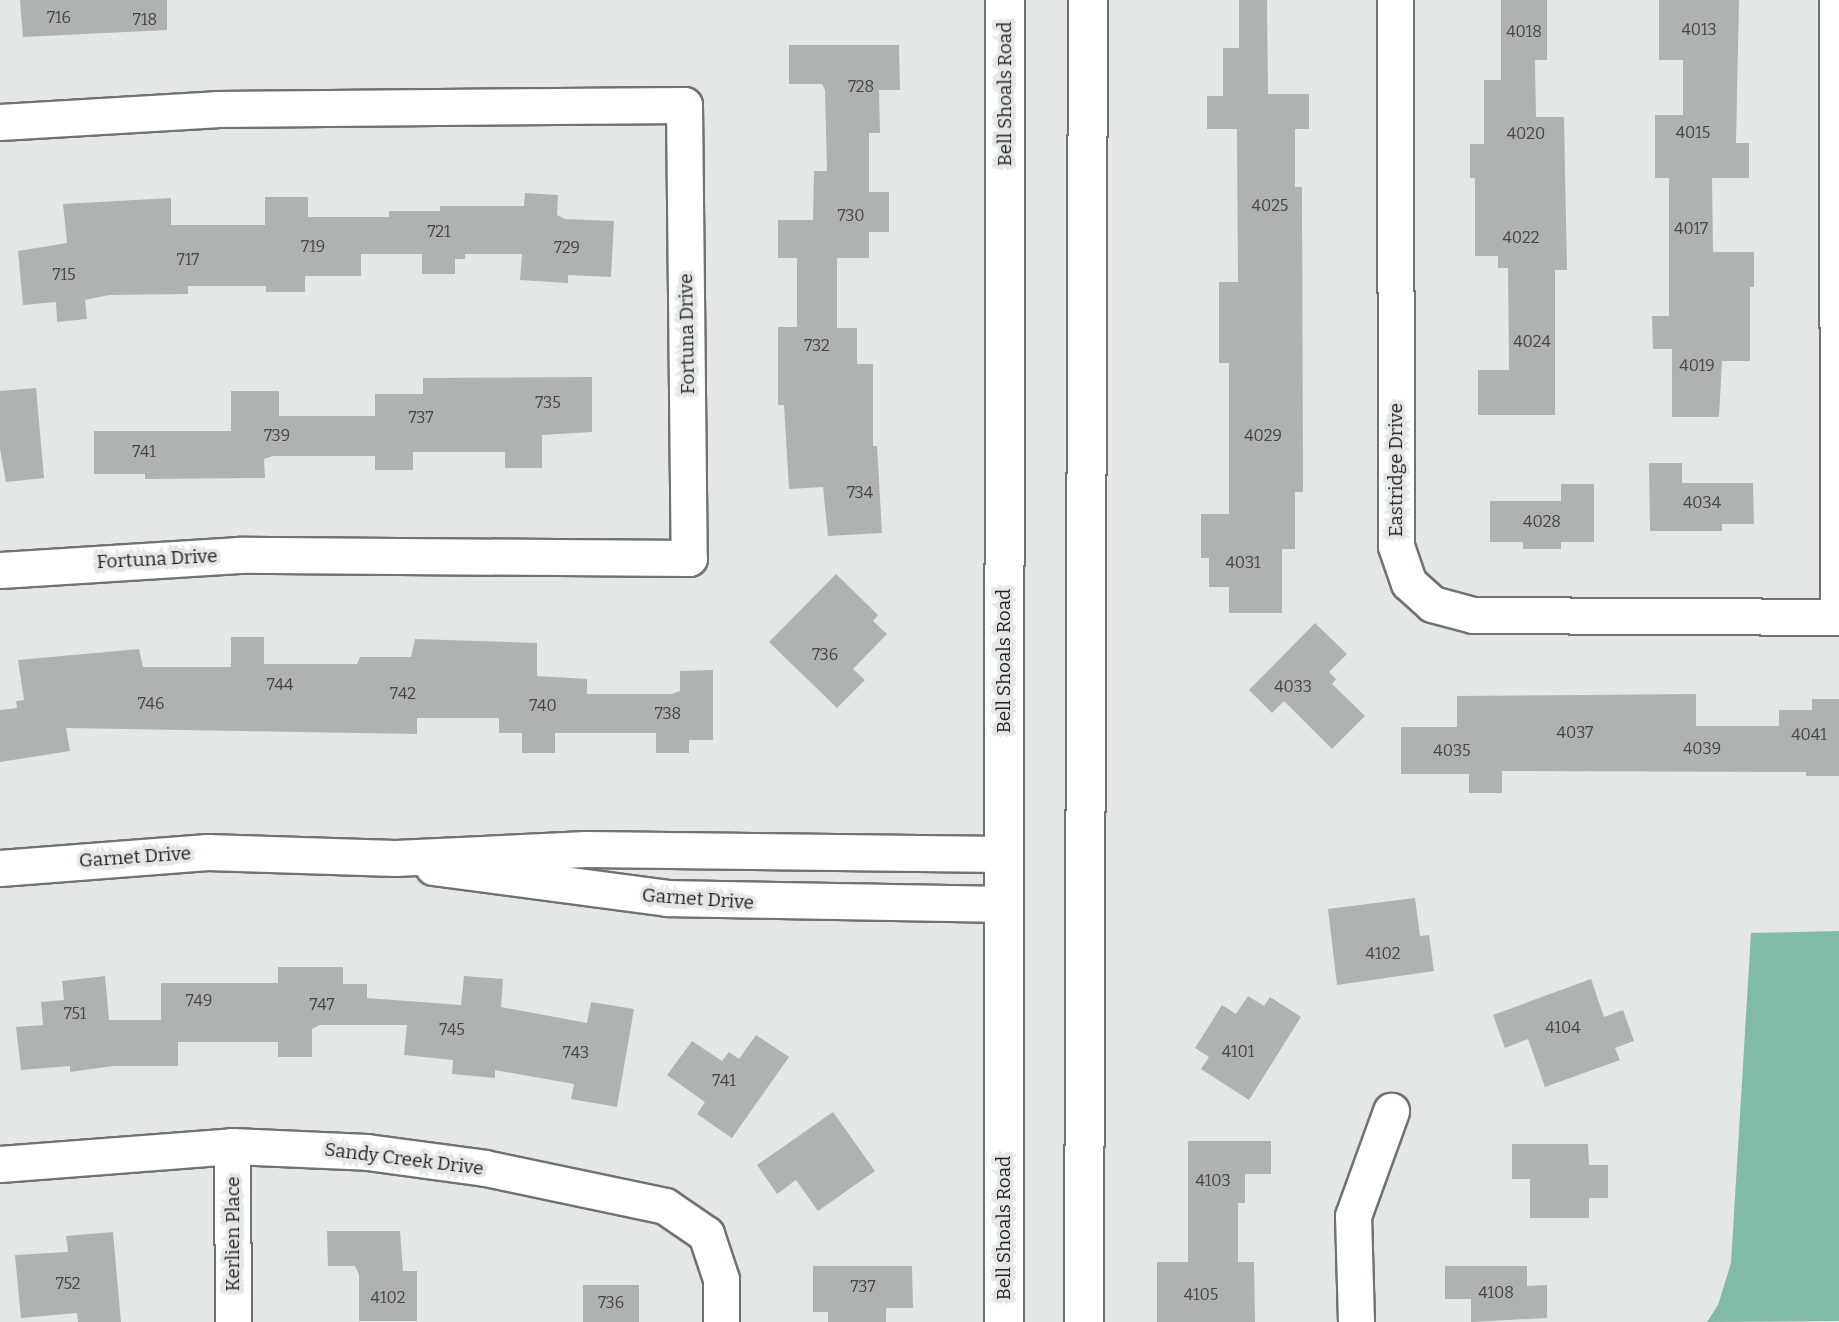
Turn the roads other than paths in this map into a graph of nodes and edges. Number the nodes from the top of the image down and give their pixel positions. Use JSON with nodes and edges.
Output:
{"nodes":[{"id":1,"x":1005,"y":0,"type":"edge"},
{"id":2,"x":1088,"y":0,"type":"edge"},
{"id":3,"x":1395,"y":0,"type":"edge"},
{"id":4,"x":1837,"y":0,"type":"edge"},
{"id":5,"x":0,"y":122,"type":"edge"},
{"id":6,"x":0,"y":570,"type":"edge"},
{"id":7,"x":1839,"y":617,"type":"edge"},
{"id":8,"x":1004,"y":854,"type":"junction"},
{"id":9,"x":395,"y":858,"type":"junction"},
{"id":10,"x":0,"y":868,"type":"edge"},
{"id":11,"x":1003,"y":904,"type":"junction"},
{"id":12,"x":1391,"y":1111,"type":"dead end"},
{"id":13,"x":232,"y":1146,"type":"junction"},
{"id":14,"x":0,"y":1164,"type":"edge"},
{"id":15,"x":233,"y":1322,"type":"edge"},
{"id":16,"x":721,"y":1322,"type":"edge"},
{"id":17,"x":1004,"y":1322,"type":"edge"},
{"id":18,"x":1084,"y":1322,"type":"edge"},
{"id":19,"x":1356,"y":1322,"type":"edge"}],
"edges":[{"from":1,"to":8,"type":"main road","name":"Bell Shoals Road"},
{"from":2,"to":18,"type":"main road"},
{"from":3,"to":7,"type":"street","name":"Eastridge Drive"},
{"from":4,"to":7,"type":"street"},
{"from":5,"to":6,"type":"street","name":"Fortuna Drive"},
{"from":8,"to":9,"type":"street","name":"Garnet Drive"},
{"from":8,"to":11,"type":"main road","name":"Bell Shoals Road"},
{"from":9,"to":10,"type":"street","name":"Garnet Drive"},
{"from":9,"to":11,"type":"street","name":"Garnet Drive"},
{"from":11,"to":17,"type":"main road","name":"Bell Shoals Road"},
{"from":12,"to":19,"type":"street"},
{"from":13,"to":14,"type":"street","name":"Sandy Creek Drive"},
{"from":13,"to":15,"type":"street","name":"Kerlien Place"},
{"from":13,"to":16,"type":"street","name":"Sandy Creek Drive"}]}
